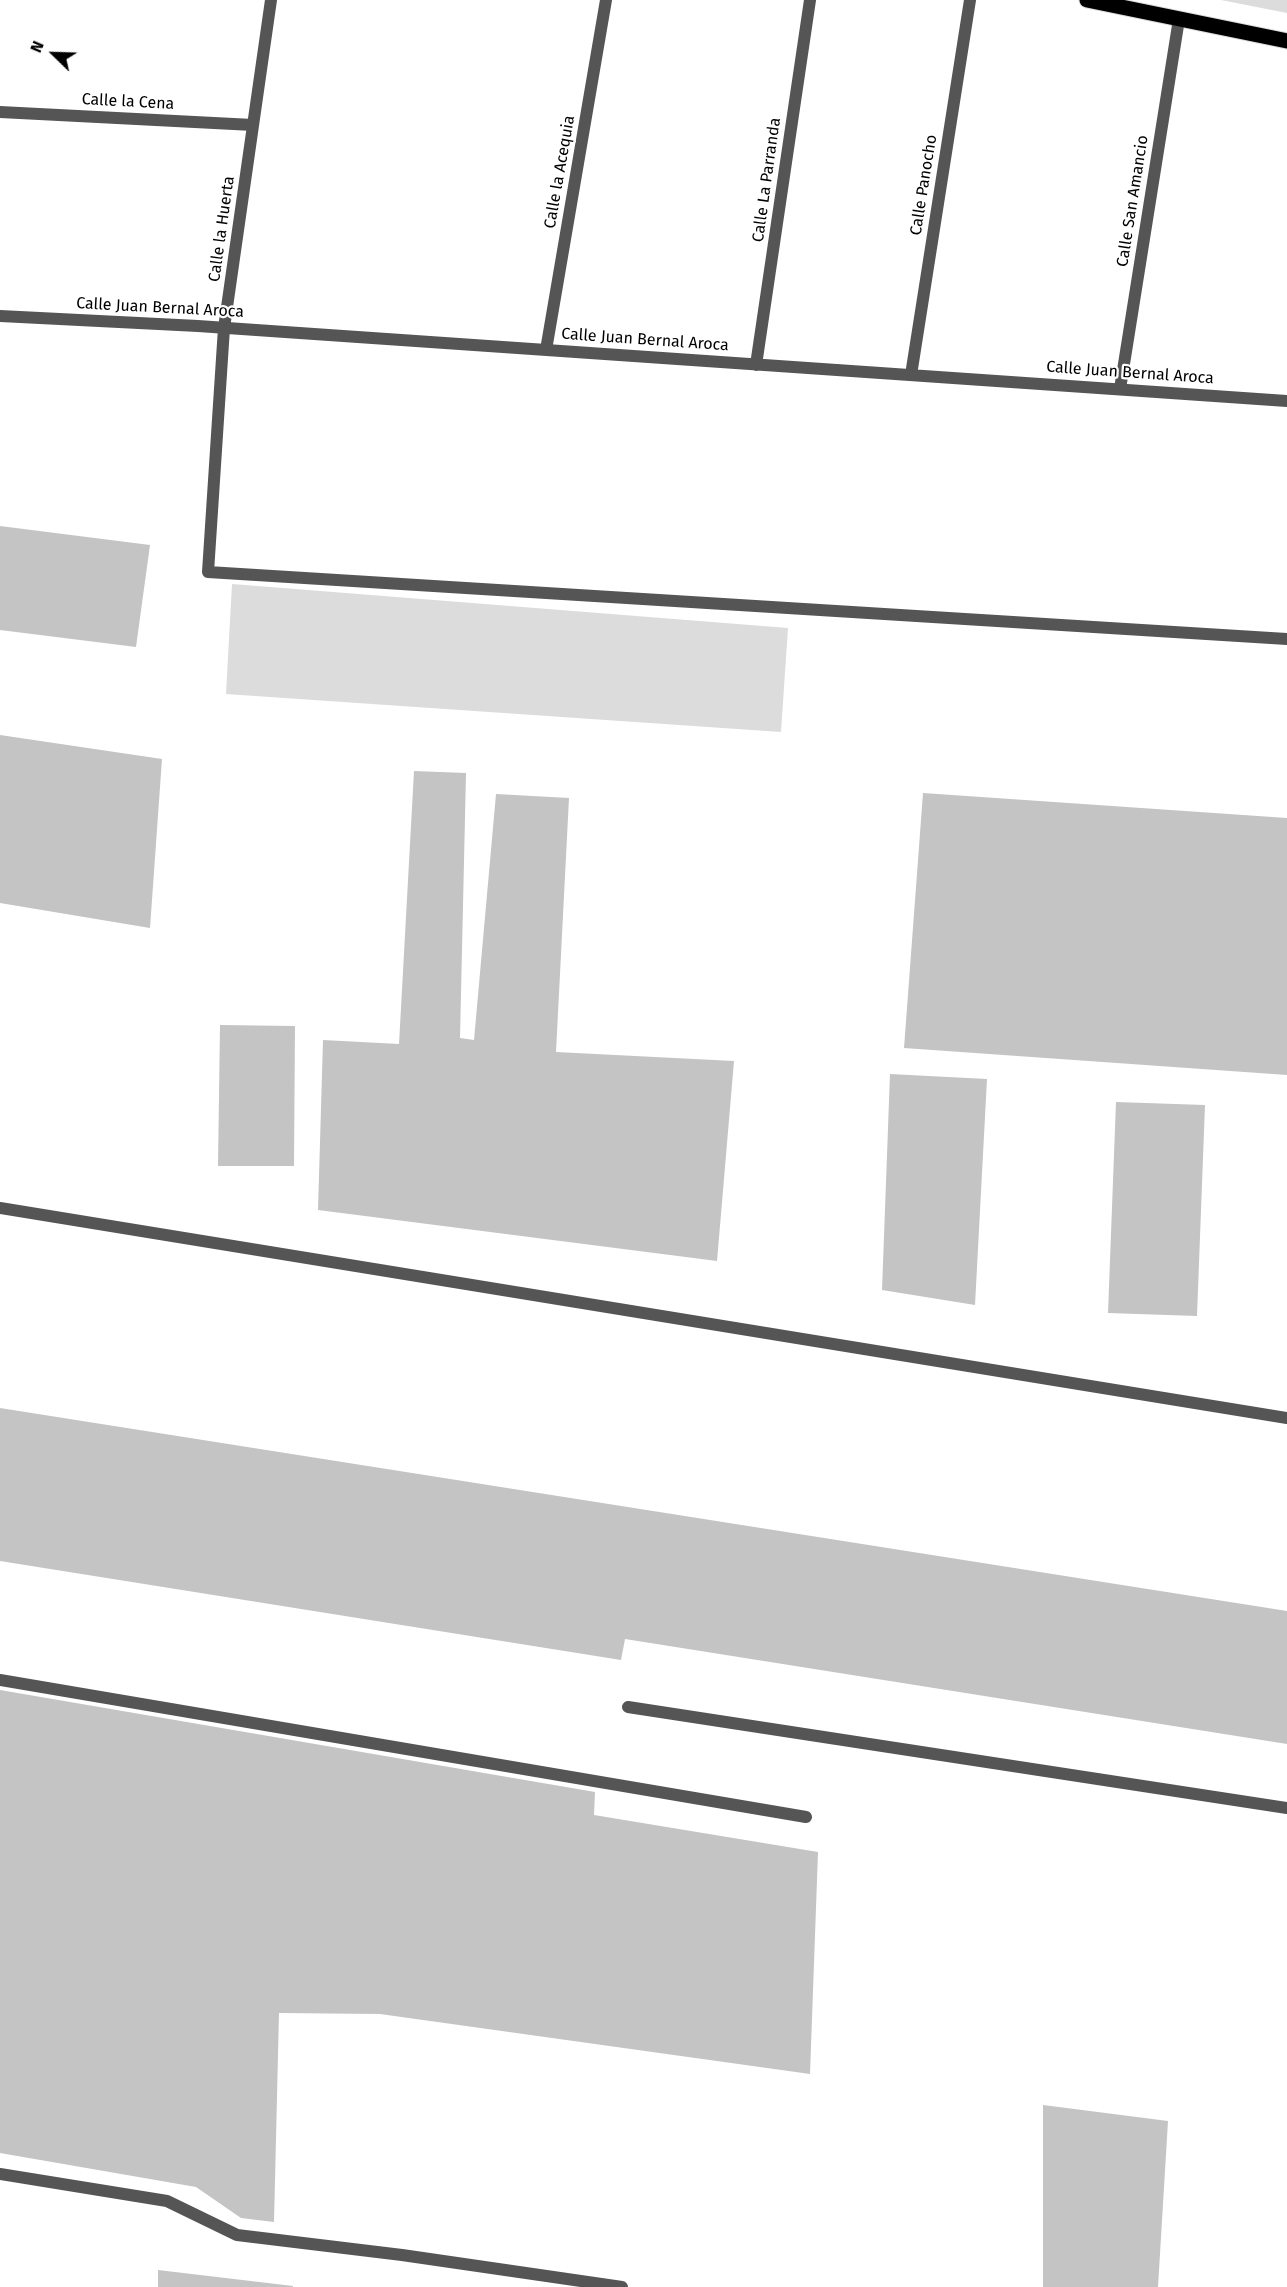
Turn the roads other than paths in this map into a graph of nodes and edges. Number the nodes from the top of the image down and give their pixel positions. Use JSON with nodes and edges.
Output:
{"nodes":[{"id":1,"x":271,"y":0,"type":"edge"},
{"id":2,"x":606,"y":0,"type":"edge"},
{"id":3,"x":810,"y":0,"type":"edge"},
{"id":4,"x":970,"y":0,"type":"edge"},
{"id":5,"x":1087,"y":0,"type":"edge"},
{"id":6,"x":1179,"y":19,"type":"junction"},
{"id":7,"x":1287,"y":41,"type":"edge"},
{"id":8,"x":0,"y":112,"type":"edge"},
{"id":9,"x":254,"y":125,"type":"junction"},
{"id":10,"x":0,"y":316,"type":"edge"},
{"id":11,"x":224,"y":328,"type":"junction"},
{"id":12,"x":546,"y":350,"type":"junction"},
{"id":13,"x":756,"y":364,"type":"junction"},
{"id":14,"x":911,"y":375,"type":"junction"},
{"id":15,"x":1120,"y":389,"type":"junction"},
{"id":16,"x":1287,"y":401,"type":"edge"},
{"id":17,"x":1287,"y":639,"type":"edge"},
{"id":18,"x":0,"y":1208,"type":"edge"},
{"id":19,"x":1287,"y":1418,"type":"edge"},
{"id":20,"x":0,"y":1680,"type":"edge"},
{"id":21,"x":628,"y":1707,"type":"dead end"},
{"id":22,"x":1287,"y":1808,"type":"edge"},
{"id":23,"x":806,"y":1816,"type":"dead end"},
{"id":24,"x":0,"y":2174,"type":"edge"},
{"id":25,"x":622,"y":2287,"type":"edge"}],
"edges":[{"from":1,"to":9,"type":"street","name":"Calle la Huerta"},
{"from":2,"to":12,"type":"street","name":"Calle la Acequia"},
{"from":3,"to":13,"type":"street","name":"Calle La Parranda"},
{"from":4,"to":14,"type":"street","name":"Calle Panocho"},
{"from":5,"to":6,"type":"main road"},
{"from":6,"to":7,"type":"main road"},
{"from":6,"to":15,"type":"street","name":"Calle San Amancio"},
{"from":8,"to":9,"type":"street","name":"Calle la Cena"},
{"from":9,"to":11,"type":"street","name":"Calle la Huerta"},
{"from":10,"to":11,"type":"street","name":"Calle Juan Bernal Aroca"},
{"from":11,"to":12,"type":"street","name":"Calle Juan Bernal Aroca"},
{"from":11,"to":17,"type":"street","name":"Calle la Huerta"},
{"from":12,"to":13,"type":"street","name":"Calle Juan Bernal Aroca"},
{"from":13,"to":14,"type":"street","name":"Calle Juan Bernal Aroca"},
{"from":14,"to":15,"type":"street","name":"Calle Juan Bernal Aroca"},
{"from":15,"to":16,"type":"street","name":"Calle Juan Bernal Aroca"},
{"from":18,"to":19,"type":"street"},
{"from":20,"to":23,"type":"street"},
{"from":21,"to":22,"type":"street"},
{"from":24,"to":25,"type":"street"}]}
